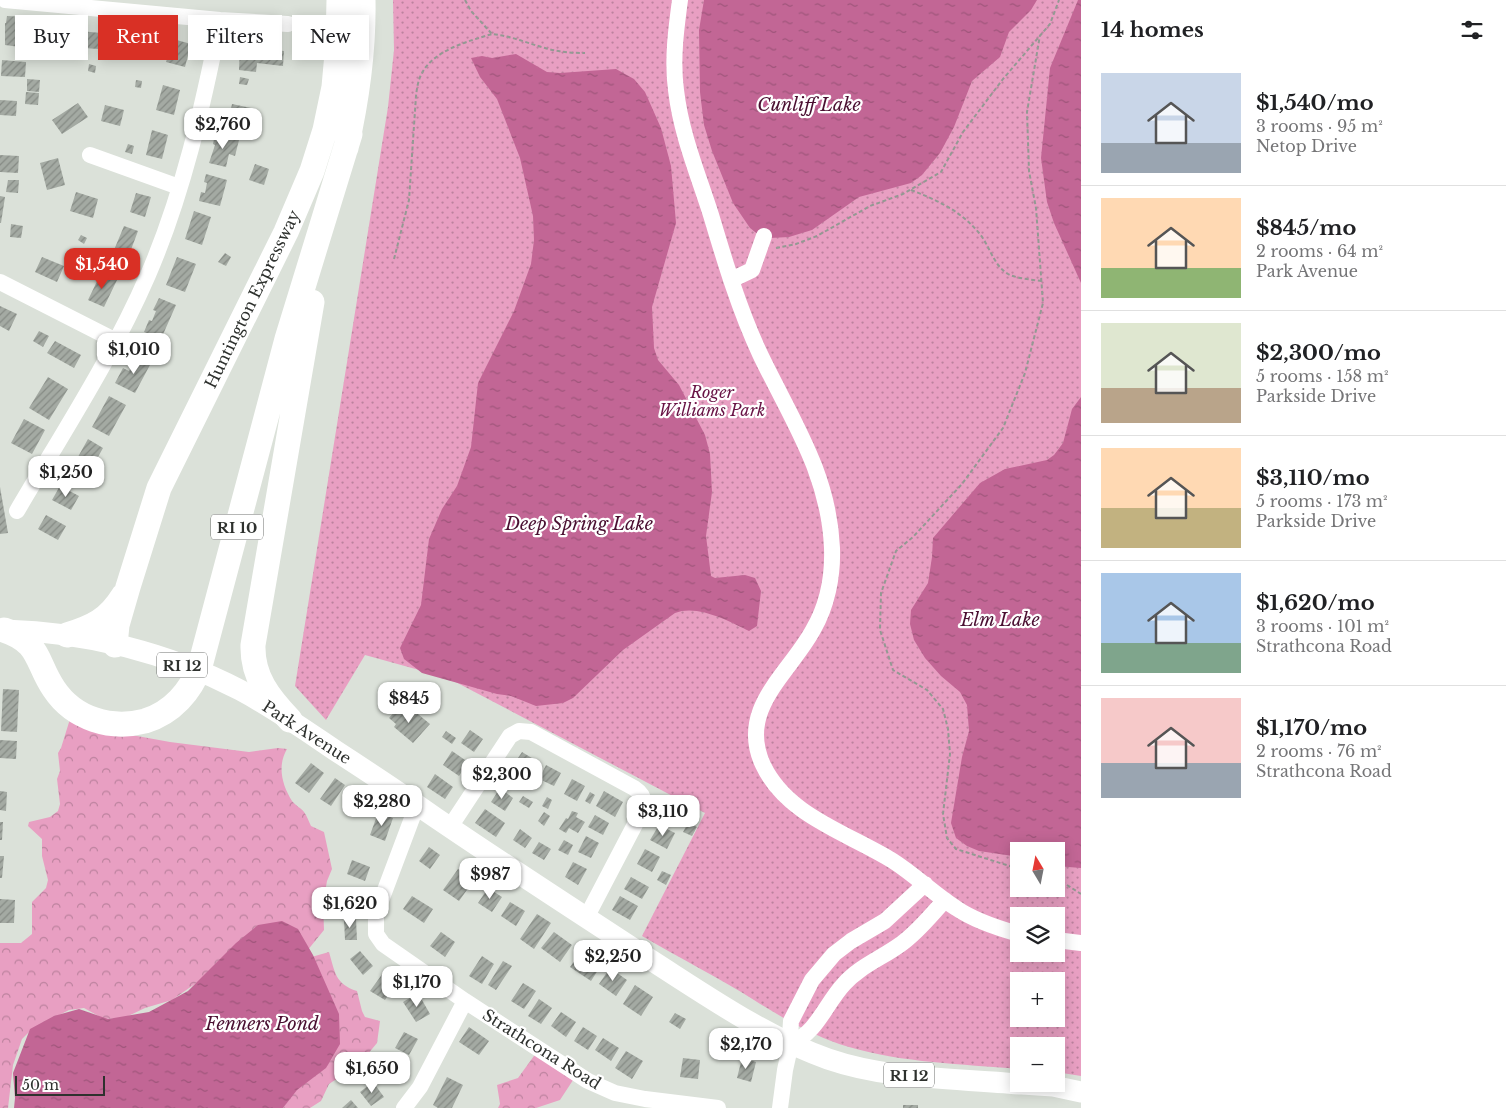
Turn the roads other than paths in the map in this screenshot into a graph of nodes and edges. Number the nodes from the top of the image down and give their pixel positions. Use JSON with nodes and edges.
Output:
{"nodes":[{"id":1,"x":5,"y":0,"type":"edge"},
{"id":2,"x":339,"y":0,"type":"edge"},
{"id":3,"x":363,"y":0,"type":"edge"},
{"id":4,"x":680,"y":0,"type":"edge"},
{"id":5,"x":155,"y":7,"type":"edge"},
{"id":6,"x":195,"y":15,"type":"edge"},
{"id":7,"x":282,"y":24,"type":"edge"},
{"id":8,"x":288,"y":24,"type":"dead end"},
{"id":9,"x":212,"y":60,"type":"edge"},
{"id":10,"x":350,"y":134,"type":"junction"},
{"id":11,"x":90,"y":155,"type":"dead end"},
{"id":12,"x":179,"y":187,"type":"junction"},
{"id":13,"x":763,"y":241,"type":"road end"},
{"id":14,"x":732,"y":280,"type":"junction"},
{"id":15,"x":0,"y":282,"type":"edge"},
{"id":16,"x":116,"y":341,"type":"junction"},
{"id":17,"x":17,"y":512,"type":"dead end"},
{"id":18,"x":128,"y":588,"type":"junction"},
{"id":19,"x":2,"y":630,"type":"edge"},
{"id":20,"x":68,"y":636,"type":"junction"},
{"id":21,"x":115,"y":645,"type":"junction"},
{"id":22,"x":290,"y":720,"type":"junction"},
{"id":23,"x":417,"y":805,"type":"junction"},
{"id":24,"x":450,"y":827,"type":"junction"},
{"id":25,"x":925,"y":884,"type":"junction"},
{"id":26,"x":945,"y":900,"type":"junction"},
{"id":27,"x":586,"y":918,"type":"junction"},
{"id":28,"x":1010,"y":931,"type":"edge"},
{"id":29,"x":1065,"y":941,"type":"edge"},
{"id":30,"x":1081,"y":943,"type":"edge"},
{"id":31,"x":465,"y":1001,"type":"junction"},
{"id":32,"x":791,"y":1043,"type":"junction"},
{"id":33,"x":1010,"y":1083,"type":"edge"},
{"id":34,"x":1065,"y":1089,"type":"edge"},
{"id":35,"x":1081,"y":1092,"type":"edge"},
{"id":36,"x":404,"y":1108,"type":"edge"},
{"id":37,"x":718,"y":1108,"type":"edge"},
{"id":38,"x":780,"y":1108,"type":"edge"}],
"edges":[{"from":1,"to":5,"type":"street"},
{"from":2,"to":18,"type":"highway","name":"Huntington Expressway"},
{"from":3,"to":10,"type":"highway","number":"RI 10"},
{"from":4,"to":14,"type":"street"},
{"from":5,"to":6,"type":"street"},
{"from":7,"to":8,"type":"street"},
{"from":9,"to":12,"type":"street"},
{"from":10,"to":19,"type":"highway","number":"RI 10"},
{"from":10,"to":22,"type":"highway"},
{"from":11,"to":12,"type":"street"},
{"from":12,"to":16,"type":"street"},
{"from":13,"to":14,"type":"street"},
{"from":14,"to":25,"type":"street"},
{"from":15,"to":16,"type":"street"},
{"from":16,"to":17,"type":"street"},
{"from":18,"to":20,"type":"highway"},
{"from":18,"to":21,"type":"highway","name":"Huntington Expressway"},
{"from":19,"to":20,"type":"main road","name":"Park Avenue","number":"RI 12"},
{"from":20,"to":21,"type":"main road","name":"Park Avenue","number":"RI 12"},
{"from":21,"to":22,"type":"main road","name":"Park Avenue","number":"RI 12"},
{"from":22,"to":23,"type":"main road","name":"Park Avenue","number":"RI 12"},
{"from":23,"to":24,"type":"main road","name":"Park Avenue","number":"RI 12"},
{"from":23,"to":31,"type":"street","name":"Strathcona Road"},
{"from":24,"to":27,"type":"main road","name":"Park Avenue","number":"RI 12"},
{"from":24,"to":27,"type":"street"},
{"from":25,"to":26,"type":"street"},
{"from":25,"to":32,"type":"street"},
{"from":26,"to":28,"type":"street"},
{"from":26,"to":32,"type":"street"},
{"from":27,"to":32,"type":"main road","name":"Park Avenue","number":"RI 12"},
{"from":29,"to":30,"type":"street"},
{"from":31,"to":36,"type":"street"},
{"from":31,"to":37,"type":"street","name":"Strathcona Road"},
{"from":32,"to":33,"type":"main road","name":"Park Avenue","number":"RI 12"},
{"from":32,"to":38,"type":"street"},
{"from":34,"to":35,"type":"main road","name":"Park Avenue","number":"RI 12"}]}
